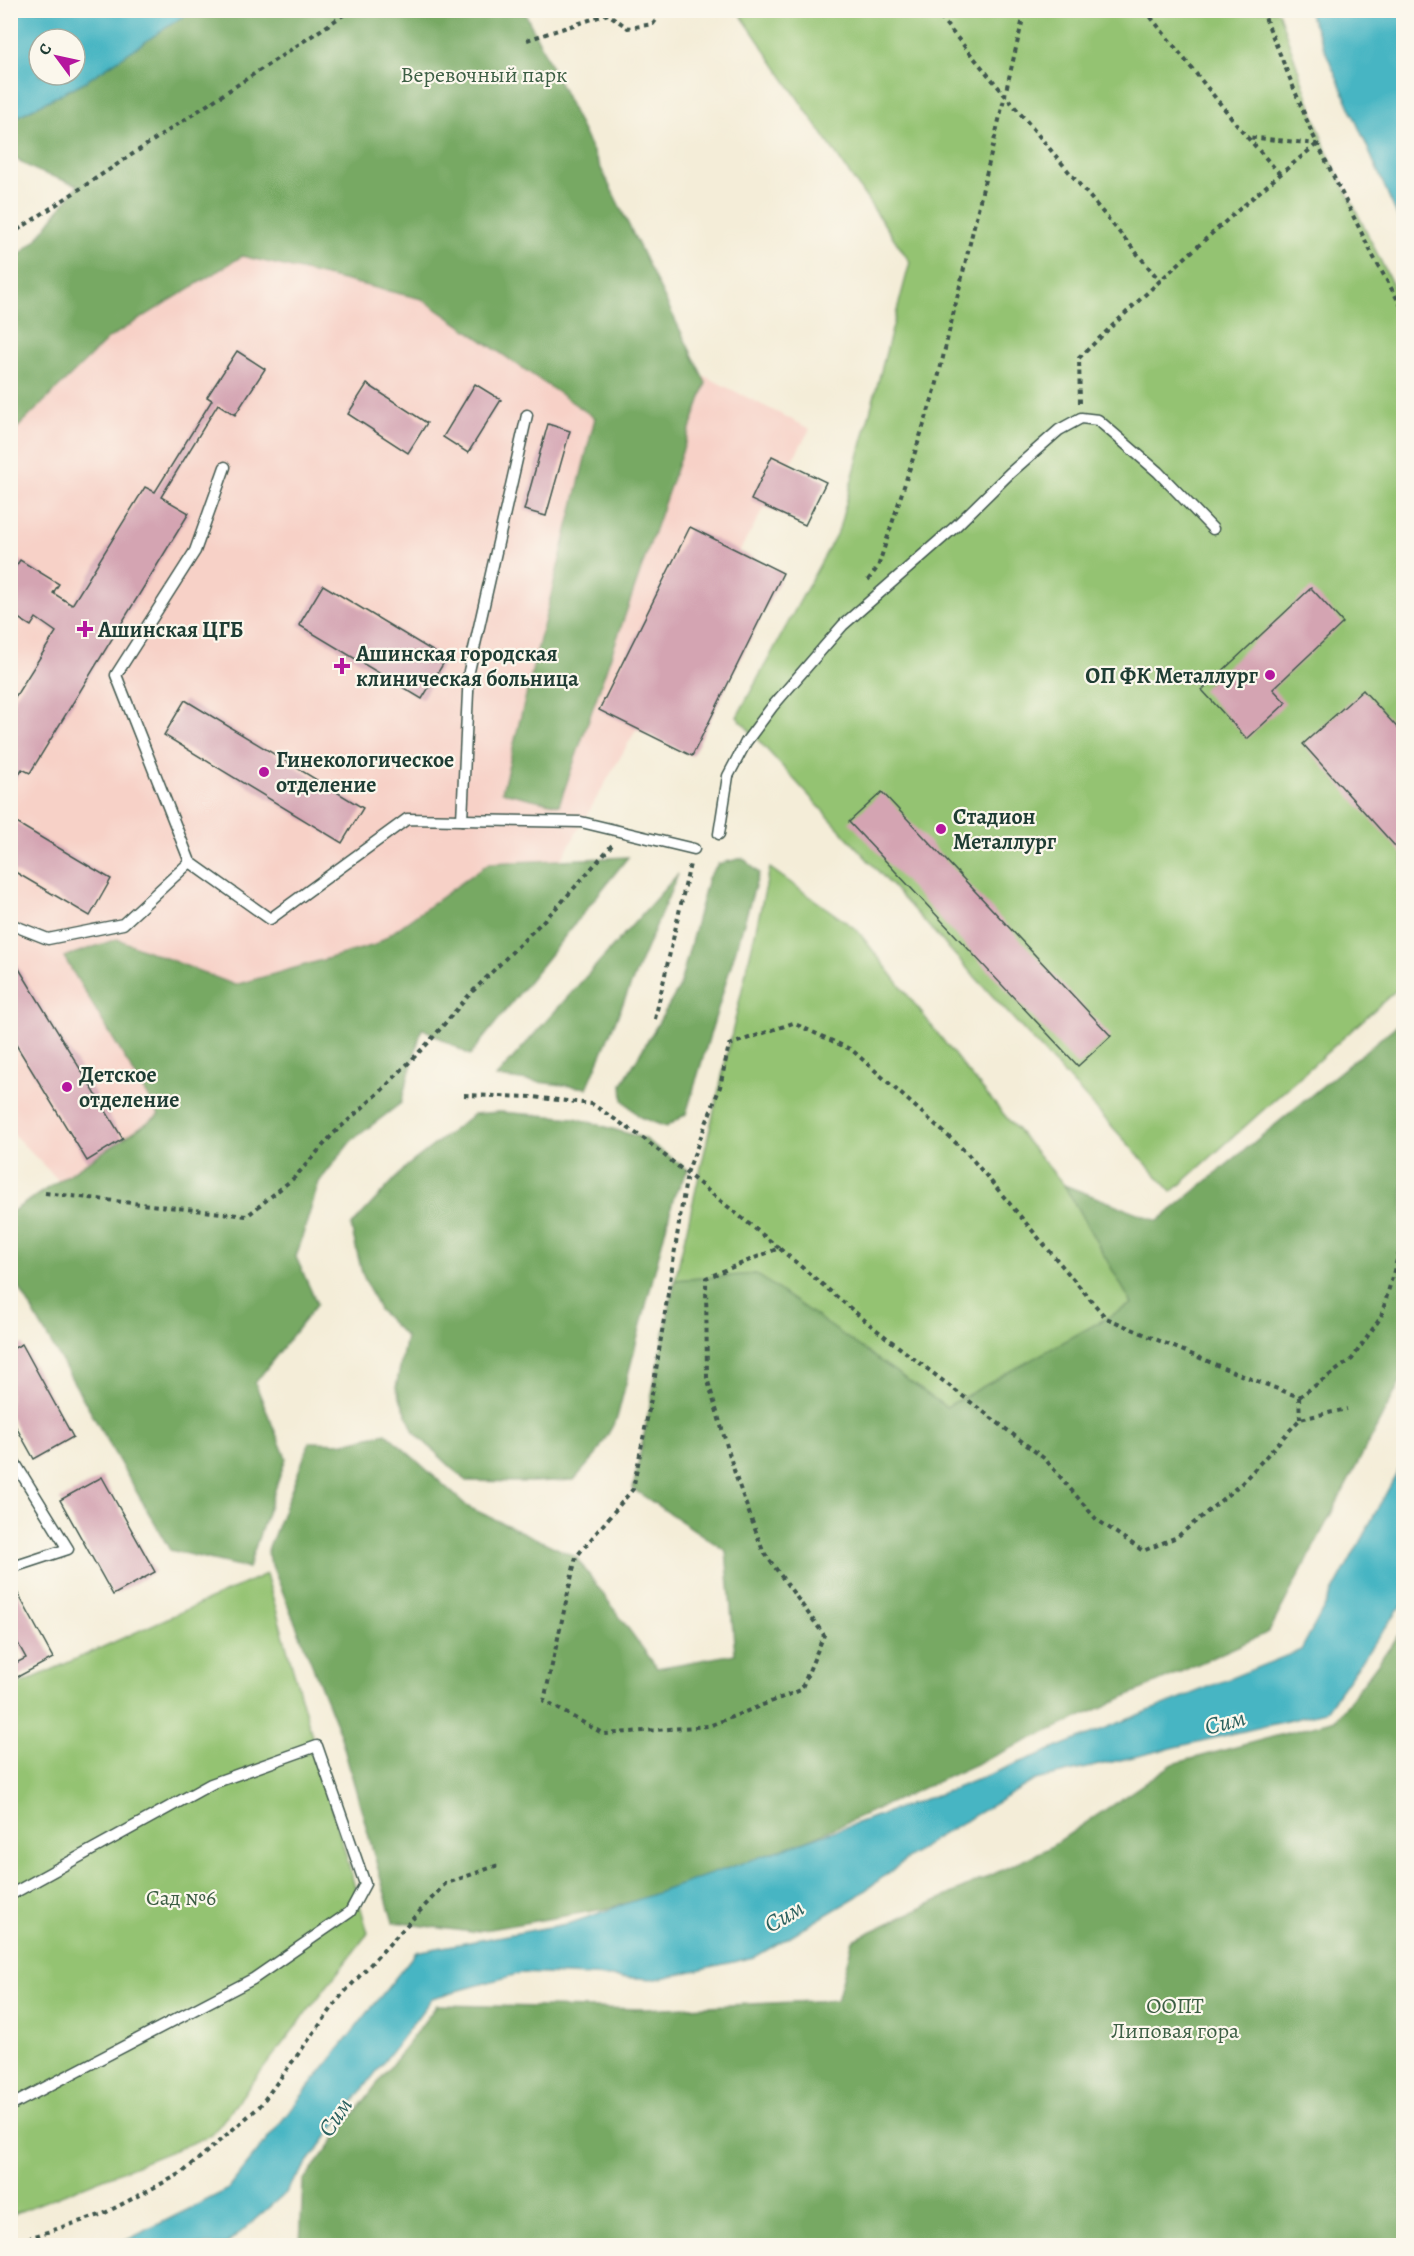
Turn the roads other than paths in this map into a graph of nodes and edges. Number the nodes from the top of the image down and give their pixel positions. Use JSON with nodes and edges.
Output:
{"nodes":[{"id":1,"x":527,"y":415,"type":"dead end"},
{"id":2,"x":225,"y":467,"type":"dead end"},
{"id":3,"x":1213,"y":529,"type":"dead end"},
{"id":4,"x":462,"y":820,"type":"junction"},
{"id":5,"x":719,"y":834,"type":"dead end"},
{"id":6,"x":694,"y":849,"type":"road end"},
{"id":7,"x":190,"y":862,"type":"junction"},
{"id":8,"x":10,"y":924,"type":"edge"},
{"id":9,"x":10,"y":1455,"type":"edge"},
{"id":10,"x":10,"y":1568,"type":"edge"},
{"id":11,"x":10,"y":1895,"type":"edge"},
{"id":12,"x":10,"y":2106,"type":"edge"}],
"edges":[{"from":1,"to":4,"type":"lane"},
{"from":2,"to":7,"type":"lane"},
{"from":3,"to":5,"type":"lane"},
{"from":4,"to":6,"type":"lane"},
{"from":4,"to":7,"type":"lane"},
{"from":7,"to":8,"type":"lane"},
{"from":9,"to":10,"type":"lane"},
{"from":11,"to":12,"type":"lane"}]}
